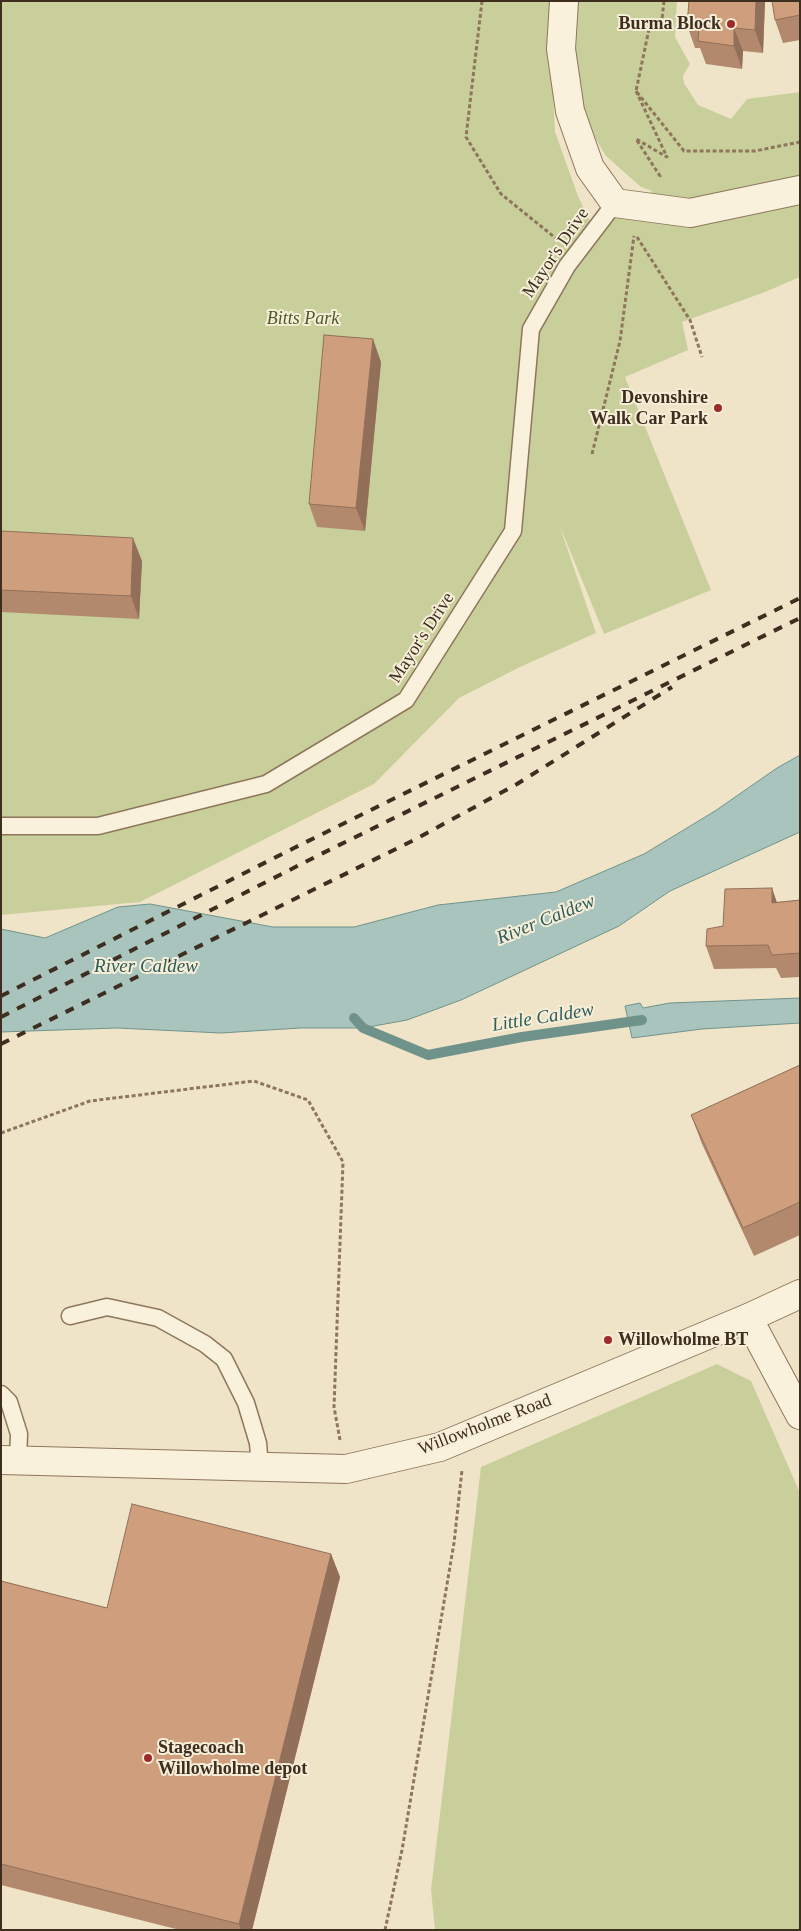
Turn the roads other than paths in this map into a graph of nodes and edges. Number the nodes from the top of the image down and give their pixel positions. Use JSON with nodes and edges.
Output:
{"nodes":[{"id":1,"x":564,"y":1,"type":"edge"},
{"id":2,"x":800,"y":190,"type":"edge"},
{"id":3,"x":615,"y":203,"type":"junction"},
{"id":4,"x":1,"y":826,"type":"edge"},
{"id":5,"x":800,"y":1294,"type":"edge"},
{"id":6,"x":70,"y":1316,"type":"dead end"},
{"id":7,"x":748,"y":1318,"type":"junction"},
{"id":8,"x":1,"y":1394,"type":"edge"},
{"id":9,"x":800,"y":1415,"type":"edge"},
{"id":10,"x":10,"y":1460,"type":"edge"},
{"id":11,"x":260,"y":1467,"type":"junction"}],
"edges":[{"from":1,"to":3,"type":"street"},
{"from":2,"to":3,"type":"street"},
{"from":3,"to":4,"type":"lane","name":"Mayor's Drive"},
{"from":5,"to":7,"type":"street","name":"Willowholme Road"},
{"from":6,"to":11,"type":"lane"},
{"from":7,"to":9,"type":"street"},
{"from":7,"to":11,"type":"street","name":"Willowholme Road"},
{"from":8,"to":10,"type":"lane"},
{"from":10,"to":11,"type":"street","name":"Willowholme Road"}]}
